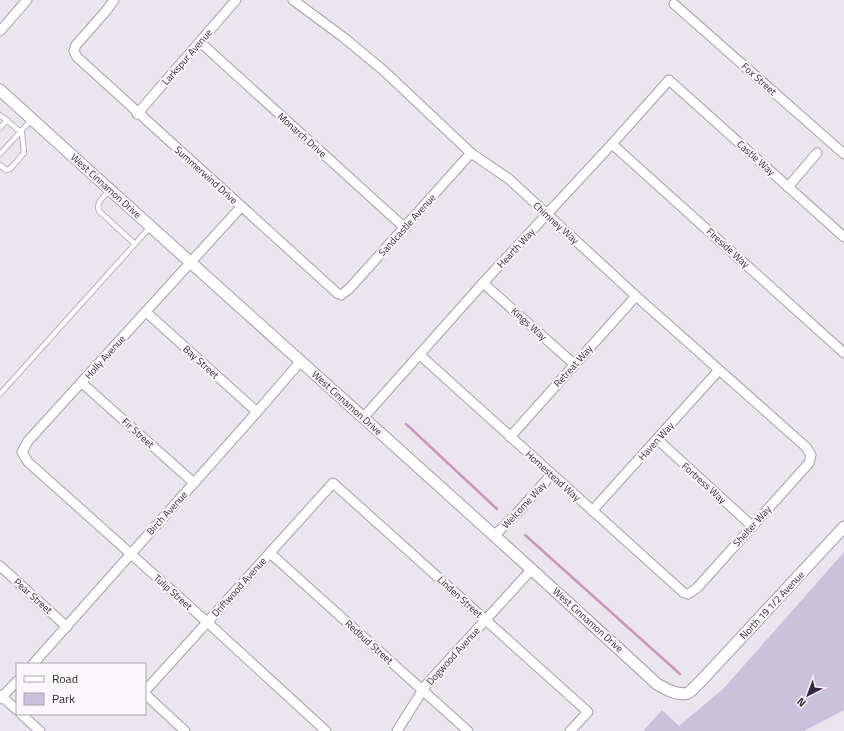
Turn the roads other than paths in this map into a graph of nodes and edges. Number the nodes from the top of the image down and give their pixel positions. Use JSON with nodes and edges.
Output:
{"nodes":[{"id":1,"x":28,"y":0,"type":"edge"},
{"id":2,"x":114,"y":0,"type":"edge"},
{"id":3,"x":236,"y":0,"type":"edge"},
{"id":4,"x":293,"y":0,"type":"edge"},
{"id":5,"x":674,"y":4,"type":"dead end"},
{"id":6,"x":0,"y":31,"type":"edge"},
{"id":7,"x":200,"y":42,"type":"junction"},
{"id":8,"x":669,"y":80,"type":"joint"},
{"id":9,"x":0,"y":90,"type":"edge"},
{"id":10,"x":137,"y":114,"type":"junction"},
{"id":11,"x":0,"y":115,"type":"edge"},
{"id":12,"x":32,"y":119,"type":"junction"},
{"id":13,"x":7,"y":120,"type":"junction"},
{"id":14,"x":0,"y":128,"type":"edge"},
{"id":15,"x":20,"y":132,"type":"junction"},
{"id":16,"x":612,"y":144,"type":"junction"},
{"id":17,"x":471,"y":153,"type":"junction"},
{"id":18,"x":817,"y":153,"type":"dead end"},
{"id":19,"x":0,"y":154,"type":"edge"},
{"id":20,"x":844,"y":154,"type":"edge"},
{"id":21,"x":0,"y":165,"type":"edge"},
{"id":22,"x":788,"y":187,"type":"junction"},
{"id":23,"x":110,"y":190,"type":"junction"},
{"id":24,"x":241,"y":207,"type":"junction"},
{"id":25,"x":547,"y":214,"type":"junction"},
{"id":26,"x":150,"y":227,"type":"junction"},
{"id":27,"x":406,"y":228,"type":"junction"},
{"id":28,"x":844,"y":236,"type":"edge"},
{"id":29,"x":135,"y":244,"type":"junction"},
{"id":30,"x":190,"y":263,"type":"junction"},
{"id":31,"x":483,"y":283,"type":"junction"},
{"id":32,"x":342,"y":295,"type":"joint"},
{"id":33,"x":636,"y":296,"type":"junction"},
{"id":34,"x":146,"y":312,"type":"junction"},
{"id":35,"x":844,"y":353,"type":"edge"},
{"id":36,"x":420,"y":355,"type":"junction"},
{"id":37,"x":300,"y":362,"type":"junction"},
{"id":38,"x":574,"y":364,"type":"junction"},
{"id":39,"x":719,"y":370,"type":"junction"},
{"id":40,"x":82,"y":382,"type":"junction"},
{"id":41,"x":0,"y":394,"type":"edge"},
{"id":42,"x":257,"y":412,"type":"junction"},
{"id":43,"x":363,"y":418,"type":"junction"},
{"id":44,"x":510,"y":437,"type":"junction"},
{"id":45,"x":657,"y":440,"type":"junction"},
{"id":46,"x":22,"y":452,"type":"joint"},
{"id":47,"x":811,"y":455,"type":"joint"},
{"id":48,"x":552,"y":475,"type":"junction"},
{"id":49,"x":194,"y":483,"type":"junction"},
{"id":50,"x":333,"y":483,"type":"joint"},
{"id":51,"x":592,"y":511,"type":"junction"},
{"id":52,"x":752,"y":526,"type":"junction"},
{"id":53,"x":844,"y":527,"type":"edge"},
{"id":54,"x":495,"y":535,"type":"junction"},
{"id":55,"x":270,"y":553,"type":"junction"},
{"id":56,"x":130,"y":554,"type":"junction"},
{"id":57,"x":0,"y":566,"type":"edge"},
{"id":58,"x":532,"y":568,"type":"junction"},
{"id":59,"x":688,"y":594,"type":"joint"},
{"id":60,"x":485,"y":619,"type":"junction"},
{"id":61,"x":207,"y":622,"type":"junction"},
{"id":62,"x":67,"y":627,"type":"junction"},
{"id":63,"x":33,"y":663,"type":"edge"},
{"id":64,"x":16,"y":682,"type":"edge"},
{"id":65,"x":700,"y":682,"type":"joint"},
{"id":66,"x":422,"y":690,"type":"junction"},
{"id":67,"x":146,"y":692,"type":"edge"},
{"id":68,"x":146,"y":694,"type":"edge"},
{"id":69,"x":1,"y":697,"type":"edge"},
{"id":70,"x":16,"y":709,"type":"edge"},
{"id":71,"x":22,"y":715,"type":"edge"},
{"id":72,"x":40,"y":731,"type":"edge"},
{"id":73,"x":185,"y":731,"type":"edge"},
{"id":74,"x":326,"y":731,"type":"edge"},
{"id":75,"x":397,"y":731,"type":"edge"},
{"id":76,"x":468,"y":731,"type":"edge"},
{"id":77,"x":570,"y":731,"type":"edge"}],
"edges":[{"from":1,"to":6,"type":"street"},
{"from":2,"to":10,"type":"street","name":"Summerwind Drive"},
{"from":3,"to":7,"type":"street","name":"Larkspur Avenue"},
{"from":4,"to":17,"type":"street","name":"Chimney Way"},
{"from":5,"to":20,"type":"street","name":"Fox Street"},
{"from":7,"to":10,"type":"street","name":"Larkspur Avenue"},
{"from":7,"to":27,"type":"street","name":"Monarch Drive"},
{"from":8,"to":16,"type":"street","name":"Hearth Way"},
{"from":8,"to":22,"type":"street","name":"Castle Way"},
{"from":9,"to":12,"type":"main road","name":"West Cinnamon Drive"},
{"from":10,"to":24,"type":"street","name":"Summerwind Drive"},
{"from":11,"to":13,"type":"lane"},
{"from":12,"to":15,"type":"lane"},
{"from":12,"to":23,"type":"main road","name":"West Cinnamon Drive"},
{"from":13,"to":14,"type":"lane"},
{"from":13,"to":15,"type":"lane"},
{"from":15,"to":19,"type":"lane"},
{"from":15,"to":21,"type":"lane"},
{"from":16,"to":25,"type":"street","name":"Hearth Way"},
{"from":16,"to":35,"type":"street","name":"Fireside Way"},
{"from":17,"to":25,"type":"street","name":"Chimney Way"},
{"from":17,"to":27,"type":"street","name":"Sandcastle Avenue"},
{"from":18,"to":22,"type":"street"},
{"from":22,"to":28,"type":"street","name":"Castle Way"},
{"from":23,"to":26,"type":"main road","name":"West Cinnamon Drive"},
{"from":23,"to":29,"type":"lane"},
{"from":24,"to":30,"type":"street","name":"Holly Avenue"},
{"from":24,"to":32,"type":"street","name":"Summerwind Drive"},
{"from":25,"to":31,"type":"street","name":"Hearth Way"},
{"from":25,"to":33,"type":"street","name":"Chimney Way"},
{"from":26,"to":29,"type":"lane"},
{"from":26,"to":30,"type":"main road","name":"West Cinnamon Drive"},
{"from":27,"to":32,"type":"street","name":"Sandcastle Avenue"},
{"from":29,"to":41,"type":"lane"},
{"from":30,"to":34,"type":"street","name":"Holly Avenue"},
{"from":30,"to":37,"type":"main road","name":"West Cinnamon Drive"},
{"from":31,"to":36,"type":"street","name":"Hearth Way"},
{"from":31,"to":38,"type":"street","name":"Kings Way"},
{"from":33,"to":38,"type":"street","name":"Retreat Way"},
{"from":33,"to":39,"type":"street","name":"Chimney Way"},
{"from":34,"to":40,"type":"street","name":"Holly Avenue"},
{"from":34,"to":42,"type":"street","name":"Bay Street"},
{"from":36,"to":43,"type":"street","name":"Hearth Way"},
{"from":36,"to":44,"type":"street","name":"Homestead Way"},
{"from":37,"to":42,"type":"street","name":"Birch Avenue"},
{"from":37,"to":43,"type":"main road","name":"West Cinnamon Drive"},
{"from":38,"to":44,"type":"street","name":"Retreat Way"},
{"from":39,"to":45,"type":"street","name":"Haven Way"},
{"from":39,"to":47,"type":"street","name":"Chimney Way"},
{"from":40,"to":46,"type":"street","name":"Holly Avenue"},
{"from":40,"to":49,"type":"street","name":"Fir Street"},
{"from":42,"to":49,"type":"street","name":"Birch Avenue"},
{"from":43,"to":54,"type":"main road","name":"West Cinnamon Drive"},
{"from":44,"to":48,"type":"street","name":"Homestead Way"},
{"from":45,"to":51,"type":"street","name":"Haven Way"},
{"from":45,"to":52,"type":"street","name":"Fortress Way"},
{"from":46,"to":56,"type":"street","name":"Tulip Street"},
{"from":47,"to":52,"type":"street","name":"Shelter Way"},
{"from":48,"to":51,"type":"street","name":"Homestead Way"},
{"from":48,"to":54,"type":"street","name":"Welcome Way"},
{"from":49,"to":56,"type":"street","name":"Birch Avenue"},
{"from":50,"to":55,"type":"street","name":"Driftwood Avenue"},
{"from":50,"to":60,"type":"street","name":"Linden Street"},
{"from":51,"to":59,"type":"street","name":"Homestead Way"},
{"from":52,"to":59,"type":"street","name":"Shelter Way"},
{"from":53,"to":65,"type":"main road","name":"North 19 1/2 Avenue"},
{"from":54,"to":58,"type":"main road","name":"West Cinnamon Drive"},
{"from":55,"to":61,"type":"street","name":"Driftwood Avenue"},
{"from":55,"to":66,"type":"street","name":"Redbud Street"},
{"from":56,"to":61,"type":"street","name":"Tulip Street"},
{"from":56,"to":62,"type":"street","name":"Birch Avenue"},
{"from":57,"to":62,"type":"street","name":"Pear Street"},
{"from":58,"to":60,"type":"street","name":"Dogwood Avenue"},
{"from":58,"to":65,"type":"main road","name":"West Cinnamon Drive"},
{"from":60,"to":66,"type":"street","name":"Dogwood Avenue"},
{"from":60,"to":77,"type":"street","name":"Linden Street"},
{"from":61,"to":67,"type":"street","name":"Driftwood Avenue"},
{"from":61,"to":74,"type":"street","name":"Tulip Street"},
{"from":62,"to":63,"type":"street","name":"Birch Avenue"},
{"from":64,"to":69,"type":"street"},
{"from":66,"to":75,"type":"street","name":"Dogwood Avenue"},
{"from":66,"to":76,"type":"street","name":"Redbud Street"},
{"from":68,"to":73,"type":"street"},
{"from":69,"to":70,"type":"street"},
{"from":71,"to":72,"type":"street"}]}
